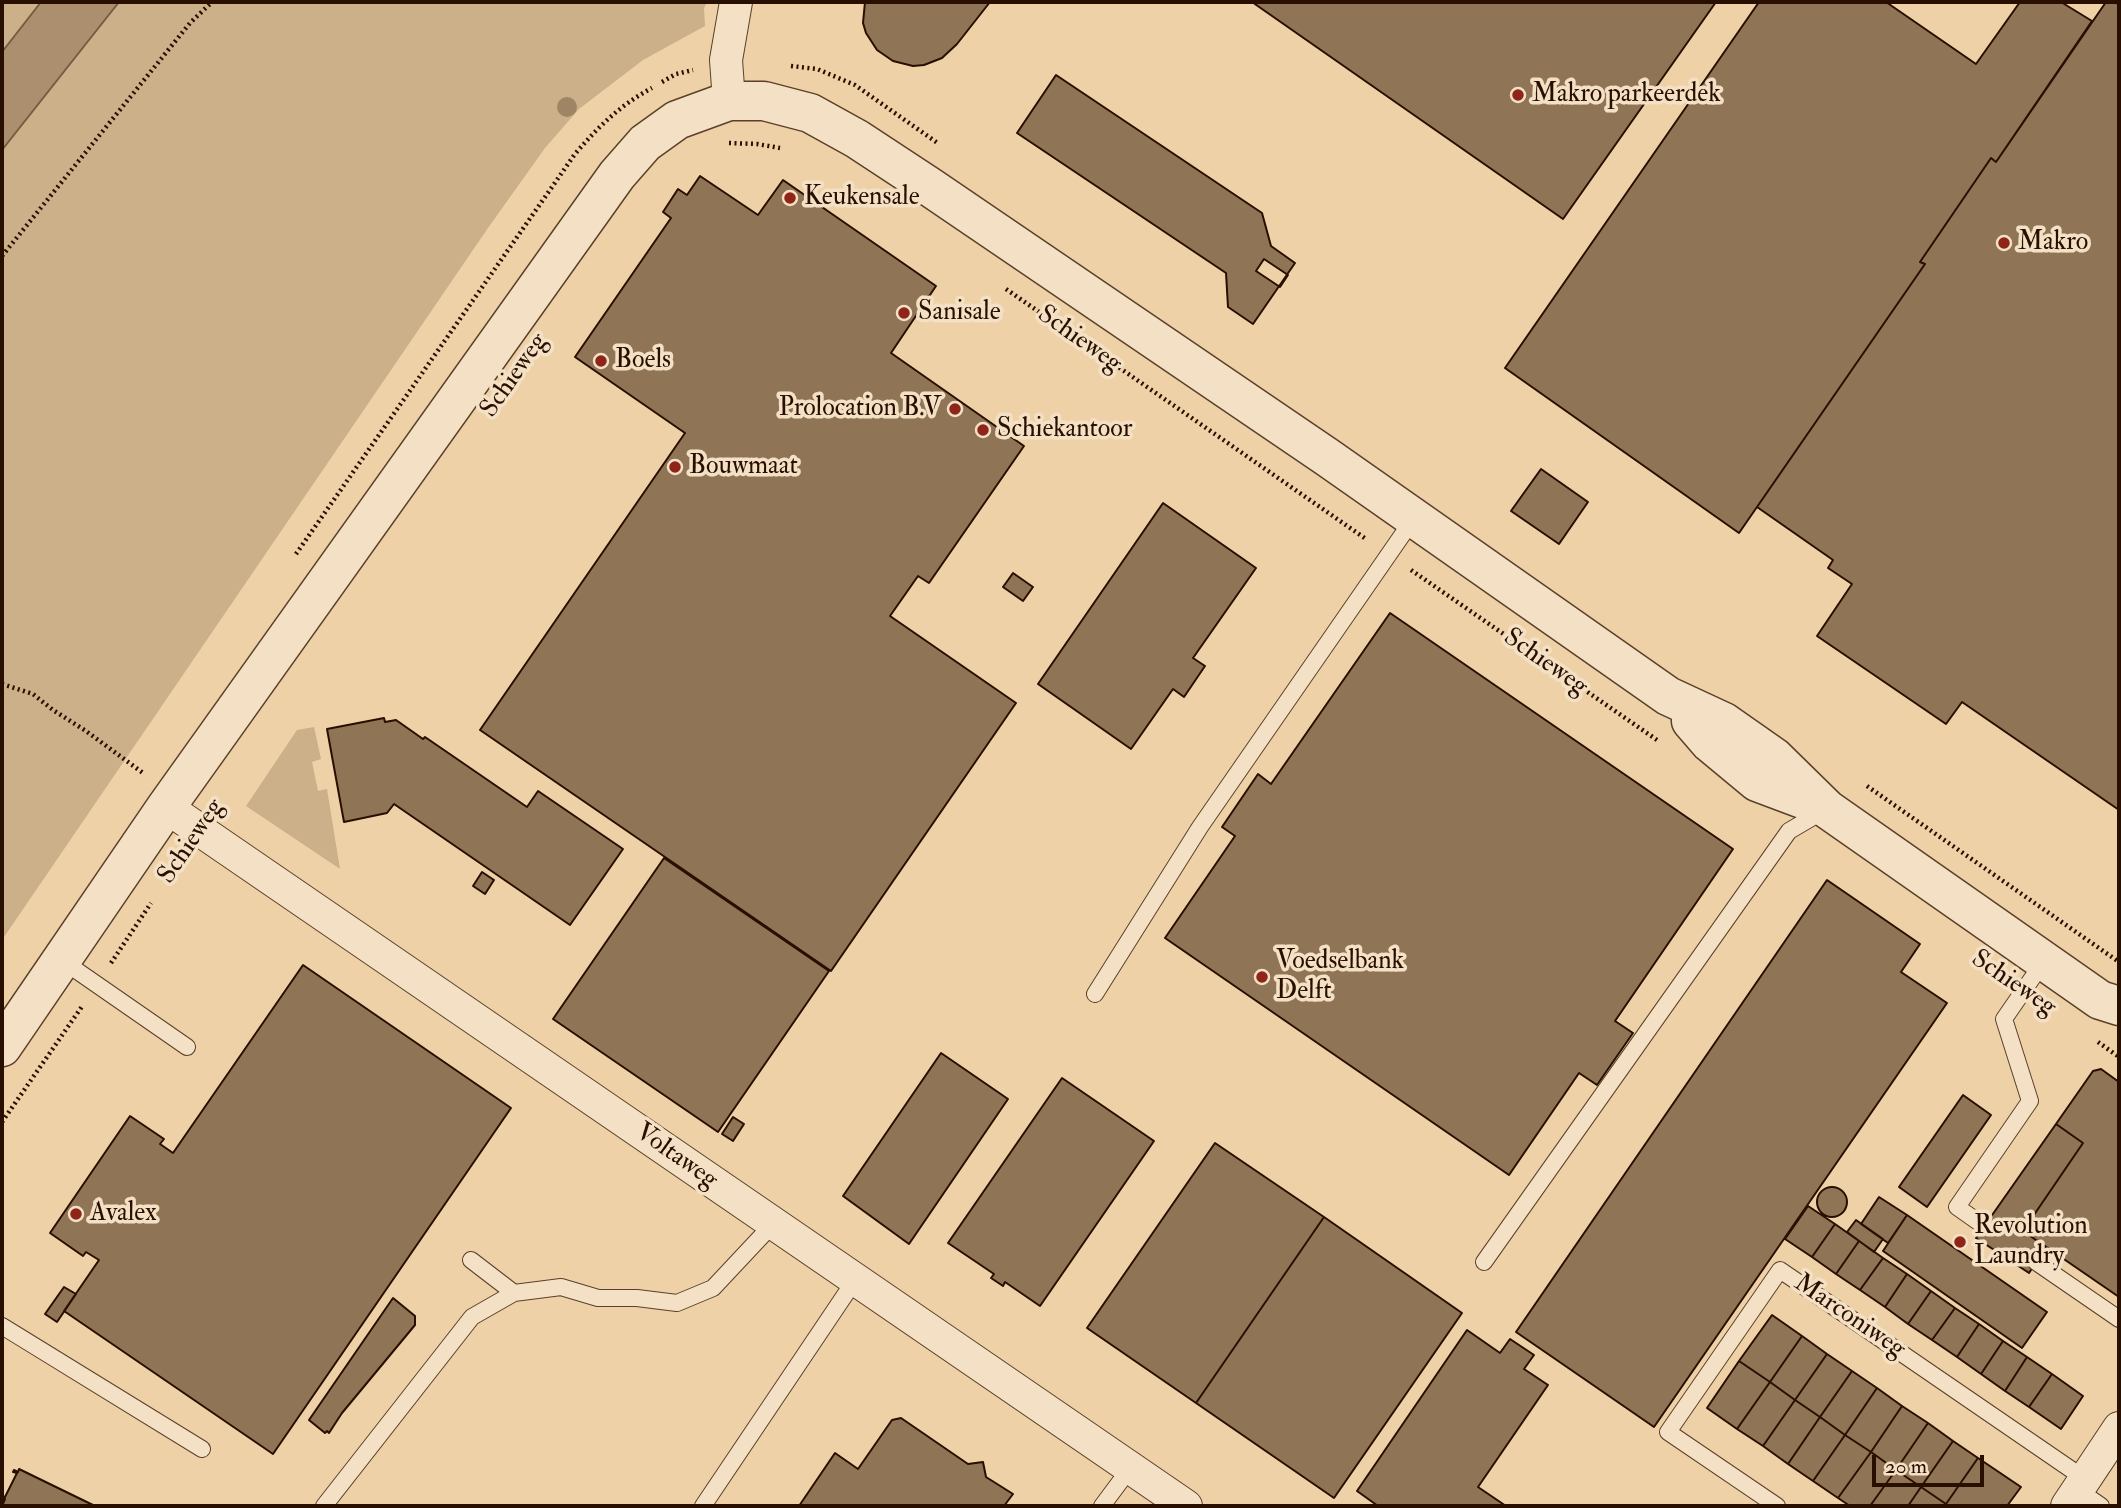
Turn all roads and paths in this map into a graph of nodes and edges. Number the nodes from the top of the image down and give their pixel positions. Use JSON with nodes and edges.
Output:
{"nodes":[{"id":1,"x":212,"y":2,"type":"edge"},
{"id":2,"x":736,"y":2,"type":"edge"},
{"id":3,"x":726,"y":60,"type":"junction"},
{"id":4,"x":783,"y":65,"type":"dead end"},
{"id":5,"x":729,"y":101,"type":"junction"},
{"id":6,"x":720,"y":144,"type":"dead end"},
{"id":7,"x":942,"y":146,"type":"dead end"},
{"id":8,"x":790,"y":150,"type":"dead end"},
{"id":9,"x":2,"y":256,"type":"edge"},
{"id":10,"x":998,"y":284,"type":"dead end"},
{"id":11,"x":1414,"y":518,"type":"junction"},
{"id":12,"x":1388,"y":554,"type":"junction"},
{"id":13,"x":295,"y":555,"type":"dead end"},
{"id":14,"x":2,"y":684,"type":"edge"},
{"id":15,"x":1658,"y":740,"type":"dead end"},
{"id":16,"x":138,"y":779,"type":"dead end"},
{"id":17,"x":1858,"y":780,"type":"dead end"},
{"id":18,"x":166,"y":807,"type":"junction"},
{"id":19,"x":1827,"y":809,"type":"junction"},
{"id":20,"x":156,"y":895,"type":"dead end"},
{"id":21,"x":60,"y":959,"type":"junction"},
{"id":22,"x":2044,"y":961,"type":"junction"},
{"id":23,"x":2119,"y":962,"type":"edge"},
{"id":24,"x":97,"y":983,"type":"junction"},
{"id":25,"x":1095,"y":995,"type":"dead end"},
{"id":26,"x":2106,"y":1017,"type":"edge"},
{"id":27,"x":2,"y":1047,"type":"edge"},
{"id":28,"x":187,"y":1047,"type":"dead end"},
{"id":29,"x":2119,"y":1057,"type":"edge"},
{"id":30,"x":2,"y":1122,"type":"edge"},
{"id":31,"x":773,"y":1224,"type":"junction"},
{"id":32,"x":1984,"y":1226,"type":"dead end"},
{"id":33,"x":471,"y":1260,"type":"dead end"},
{"id":34,"x":1484,"y":1262,"type":"dead end"},
{"id":35,"x":2036,"y":1262,"type":"dead end"},
{"id":36,"x":855,"y":1280,"type":"junction"},
{"id":37,"x":514,"y":1293,"type":"junction"},
{"id":38,"x":2119,"y":1319,"type":"edge"},
{"id":39,"x":2,"y":1326,"type":"edge"},
{"id":40,"x":2119,"y":1428,"type":"edge"},
{"id":41,"x":202,"y":1449,"type":"dead end"},
{"id":42,"x":1131,"y":1467,"type":"junction"},
{"id":43,"x":2083,"y":1495,"type":"edge"},
{"id":44,"x":324,"y":1506,"type":"edge"},
{"id":45,"x":704,"y":1506,"type":"edge"},
{"id":46,"x":1102,"y":1506,"type":"edge"},
{"id":47,"x":1186,"y":1506,"type":"edge"},
{"id":48,"x":1777,"y":1506,"type":"edge"}],
"edges":[{"from":1,"to":9,"type":"path"},
{"from":2,"to":3,"type":"street"},
{"from":3,"to":5,"type":"street"},
{"from":3,"to":13,"type":"path"},
{"from":4,"to":7,"type":"path"},
{"from":5,"to":11,"type":"street","name":"Schieweg"},
{"from":5,"to":18,"type":"street","name":"Schieweg"},
{"from":6,"to":8,"type":"path"},
{"from":10,"to":12,"type":"path","name":"Schieweg"},
{"from":11,"to":12,"type":"lane"},
{"from":11,"to":19,"type":"street","name":"Schieweg"},
{"from":12,"to":15,"type":"path","name":"Schieweg"},
{"from":12,"to":25,"type":"lane"},
{"from":14,"to":16,"type":"path"},
{"from":17,"to":23,"type":"path"},
{"from":18,"to":21,"type":"street","name":"Schieweg"},
{"from":18,"to":31,"type":"street","name":"Voltaweg"},
{"from":19,"to":22,"type":"street","name":"Schieweg"},
{"from":19,"to":34,"type":"lane"},
{"from":20,"to":24,"type":"path","name":"Schieweg"},
{"from":21,"to":24,"type":"lane"},
{"from":21,"to":27,"type":"street","name":"Schieweg"},
{"from":22,"to":26,"type":"street","name":"Schieweg"},
{"from":22,"to":32,"type":"lane"},
{"from":24,"to":28,"type":"lane"},
{"from":24,"to":30,"type":"path","name":"Schieweg"},
{"from":26,"to":29,"type":"path"},
{"from":31,"to":36,"type":"street","name":"Voltaweg"},
{"from":31,"to":37,"type":"lane"},
{"from":33,"to":37,"type":"lane"},
{"from":35,"to":38,"type":"lane"},
{"from":36,"to":42,"type":"street","name":"Voltaweg"},
{"from":36,"to":45,"type":"lane"},
{"from":37,"to":44,"type":"lane"},
{"from":39,"to":41,"type":"lane"},
{"from":40,"to":43,"type":"street","name":"Marconiweg"},
{"from":42,"to":46,"type":"lane"},
{"from":42,"to":47,"type":"street","name":"Voltaweg"},
{"from":43,"to":48,"type":"lane","name":"Marconiweg"}]}
